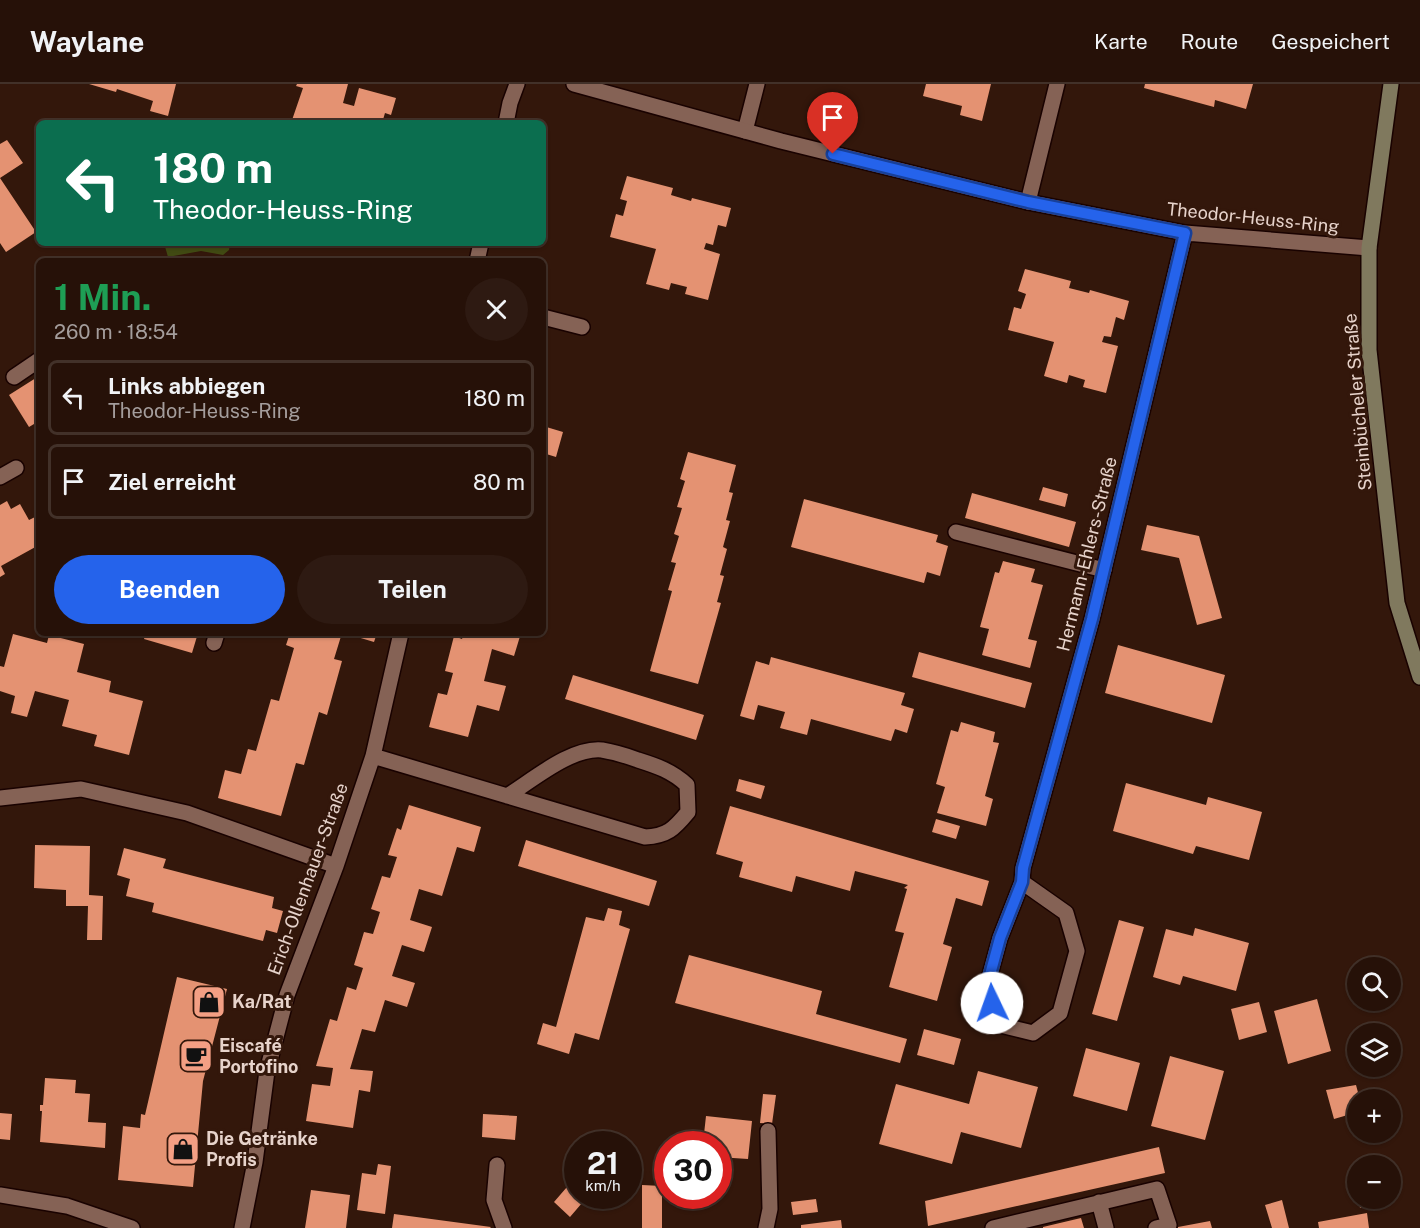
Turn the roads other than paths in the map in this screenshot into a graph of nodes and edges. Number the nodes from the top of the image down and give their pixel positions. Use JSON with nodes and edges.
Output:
{"nodes":[{"id":1,"x":517,"y":84,"type":"edge"},
{"id":2,"x":574,"y":84,"type":"edge"},
{"id":3,"x":757,"y":84,"type":"edge"},
{"id":4,"x":1057,"y":84,"type":"edge"},
{"id":5,"x":1391,"y":84,"type":"edge"},
{"id":6,"x":507,"y":120,"type":"edge"},
{"id":7,"x":745,"y":131,"type":"junction"},
{"id":8,"x":1028,"y":202,"type":"junction"},
{"id":9,"x":1185,"y":233,"type":"junction"},
{"id":10,"x":1369,"y":249,"type":"junction"},
{"id":11,"x":546,"y":318,"type":"edge"},
{"id":12,"x":582,"y":327,"type":"dead end"},
{"id":13,"x":36,"y":362,"type":"edge"},
{"id":14,"x":14,"y":376,"type":"dead end"},
{"id":15,"x":16,"y":468,"type":"dead end"},
{"id":16,"x":0,"y":477,"type":"edge"},
{"id":17,"x":956,"y":532,"type":"dead end"},
{"id":18,"x":1104,"y":570,"type":"junction"},
{"id":19,"x":400,"y":636,"type":"edge"},
{"id":20,"x":1420,"y":677,"type":"edge"},
{"id":21,"x":373,"y":756,"type":"junction"},
{"id":22,"x":507,"y":796,"type":"junction"},
{"id":23,"x":0,"y":798,"type":"edge"},
{"id":24,"x":336,"y":866,"type":"junction"},
{"id":25,"x":1022,"y":882,"type":"junction"},
{"id":26,"x":768,"y":1131,"type":"dead end"},
{"id":27,"x":496,"y":1165,"type":"dead end"},
{"id":28,"x":0,"y":1196,"type":"edge"},
{"id":29,"x":1099,"y":1202,"type":"junction"},
{"id":30,"x":132,"y":1228,"type":"edge"},
{"id":31,"x":242,"y":1228,"type":"edge"},
{"id":32,"x":504,"y":1228,"type":"edge"},
{"id":33,"x":766,"y":1228,"type":"edge"},
{"id":34,"x":993,"y":1228,"type":"edge"},
{"id":35,"x":1106,"y":1228,"type":"edge"},
{"id":36,"x":1156,"y":1228,"type":"edge"}],
"edges":[{"from":1,"to":6,"type":"street"},
{"from":2,"to":7,"type":"street","name":"Theodor-Heuss-Ring"},
{"from":3,"to":7,"type":"street"},
{"from":4,"to":8,"type":"street"},
{"from":5,"to":10,"type":"main road","name":"Steinbücheler Straße"},
{"from":7,"to":8,"type":"street","name":"Theodor-Heuss-Ring"},
{"from":8,"to":9,"type":"street","name":"Theodor-Heuss-Ring"},
{"from":9,"to":10,"type":"street","name":"Theodor-Heuss-Ring"},
{"from":9,"to":18,"type":"street","name":"Hermann-Ehlers-Straße"},
{"from":10,"to":20,"type":"main road","name":"Steinbücheler Straße"},
{"from":11,"to":12,"type":"street"},
{"from":13,"to":14,"type":"street"},
{"from":15,"to":16,"type":"street"},
{"from":17,"to":18,"type":"street"},
{"from":18,"to":25,"type":"street","name":"Hermann-Ehlers-Straße"},
{"from":19,"to":21,"type":"street","name":"Erich-Ollenhauer-Straße"},
{"from":21,"to":22,"type":"street"},
{"from":21,"to":24,"type":"street","name":"Erich-Ollenhauer-Straße"},
{"from":22,"to":22,"type":"street"},
{"from":23,"to":24,"type":"street"},
{"from":24,"to":31,"type":"street","name":"Erich-Ollenhauer-Straße"},
{"from":25,"to":25,"type":"street","name":"Hermann-Ehlers-Straße"},
{"from":26,"to":33,"type":"street"},
{"from":27,"to":32,"type":"street"},
{"from":28,"to":30,"type":"street"},
{"from":29,"to":34,"type":"street"},
{"from":29,"to":35,"type":"street"},
{"from":29,"to":36,"type":"street"}]}
